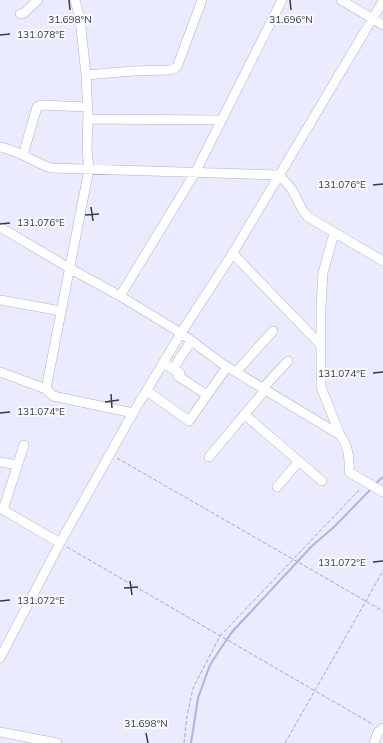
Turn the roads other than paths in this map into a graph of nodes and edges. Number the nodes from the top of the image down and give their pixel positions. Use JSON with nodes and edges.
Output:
{"nodes":[{"id":1,"x":38,"y":0,"type":"edge"},
{"id":2,"x":75,"y":0,"type":"edge"},
{"id":3,"x":202,"y":0,"type":"edge"},
{"id":4,"x":282,"y":0,"type":"edge"},
{"id":5,"x":341,"y":0,"type":"edge"},
{"id":6,"x":383,"y":1,"type":"edge"},
{"id":7,"x":20,"y":14,"type":"dead end"},
{"id":8,"x":372,"y":19,"type":"junction"},
{"id":9,"x":383,"y":25,"type":"edge"},
{"id":10,"x":86,"y":75,"type":"junction"},
{"id":11,"x":88,"y":107,"type":"junction"},
{"id":12,"x":88,"y":119,"type":"junction"},
{"id":13,"x":221,"y":120,"type":"junction"},
{"id":14,"x":0,"y":147,"type":"edge"},
{"id":15,"x":23,"y":155,"type":"junction"},
{"id":16,"x":88,"y":169,"type":"junction"},
{"id":17,"x":194,"y":173,"type":"junction"},
{"id":18,"x":279,"y":175,"type":"junction"},
{"id":19,"x":0,"y":227,"type":"edge"},
{"id":20,"x":334,"y":233,"type":"junction"},
{"id":21,"x":232,"y":253,"type":"junction"},
{"id":22,"x":383,"y":261,"type":"edge"},
{"id":23,"x":69,"y":268,"type":"junction"},
{"id":24,"x":120,"y":296,"type":"junction"},
{"id":25,"x":0,"y":300,"type":"edge"},
{"id":26,"x":61,"y":311,"type":"junction"},
{"id":27,"x":273,"y":331,"type":"dead end"},
{"id":28,"x":181,"y":333,"type":"junction"},
{"id":29,"x":191,"y":341,"type":"junction"},
{"id":30,"x":321,"y":345,"type":"junction"},
{"id":31,"x":288,"y":361,"type":"dead end"},
{"id":32,"x":163,"y":363,"type":"junction"},
{"id":33,"x":227,"y":367,"type":"junction"},
{"id":34,"x":173,"y":369,"type":"junction"},
{"id":35,"x":236,"y":372,"type":"junction"},
{"id":36,"x":0,"y":375,"type":"edge"},
{"id":37,"x":46,"y":389,"type":"junction"},
{"id":38,"x":264,"y":389,"type":"junction"},
{"id":39,"x":146,"y":391,"type":"junction"},
{"id":40,"x":208,"y":395,"type":"junction"},
{"id":41,"x":134,"y":413,"type":"junction"},
{"id":42,"x":245,"y":415,"type":"junction"},
{"id":43,"x":340,"y":435,"type":"junction"},
{"id":44,"x":24,"y":446,"type":"dead end"},
{"id":45,"x":209,"y":458,"type":"dead end"},
{"id":46,"x":299,"y":461,"type":"junction"},
{"id":47,"x":0,"y":462,"type":"edge"},
{"id":48,"x":18,"y":465,"type":"junction"},
{"id":49,"x":322,"y":481,"type":"dead end"},
{"id":50,"x":277,"y":487,"type":"dead end"},
{"id":51,"x":379,"y":490,"type":"edge"},
{"id":52,"x":1,"y":509,"type":"edge"},
{"id":53,"x":60,"y":543,"type":"junction"},
{"id":54,"x":0,"y":658,"type":"edge"},
{"id":55,"x":382,"y":729,"type":"edge"},
{"id":56,"x":0,"y":732,"type":"edge"},
{"id":57,"x":57,"y":743,"type":"edge"},
{"id":58,"x":374,"y":743,"type":"edge"}],
"edges":[{"from":1,"to":7,"type":"street"},
{"from":2,"to":10,"type":"street"},
{"from":3,"to":10,"type":"street"},
{"from":4,"to":13,"type":"street"},
{"from":5,"to":8,"type":"street"},
{"from":6,"to":8,"type":"street"},
{"from":8,"to":9,"type":"street"},
{"from":8,"to":18,"type":"street"},
{"from":10,"to":11,"type":"street"},
{"from":11,"to":12,"type":"street"},
{"from":11,"to":15,"type":"street"},
{"from":12,"to":13,"type":"street"},
{"from":12,"to":16,"type":"street"},
{"from":13,"to":17,"type":"street"},
{"from":14,"to":15,"type":"street"},
{"from":15,"to":16,"type":"street"},
{"from":16,"to":17,"type":"street"},
{"from":16,"to":23,"type":"street"},
{"from":17,"to":18,"type":"street"},
{"from":17,"to":24,"type":"street"},
{"from":18,"to":20,"type":"street"},
{"from":18,"to":21,"type":"street"},
{"from":19,"to":23,"type":"street"},
{"from":20,"to":22,"type":"street"},
{"from":20,"to":30,"type":"street"},
{"from":21,"to":28,"type":"street"},
{"from":21,"to":30,"type":"street"},
{"from":23,"to":24,"type":"street"},
{"from":23,"to":26,"type":"street"},
{"from":24,"to":28,"type":"street"},
{"from":25,"to":26,"type":"street"},
{"from":26,"to":37,"type":"street"},
{"from":27,"to":35,"type":"street"},
{"from":28,"to":29,"type":"street"},
{"from":28,"to":32,"type":"street"},
{"from":29,"to":33,"type":"street"},
{"from":29,"to":34,"type":"street"},
{"from":30,"to":43,"type":"street"},
{"from":31,"to":38,"type":"street"},
{"from":32,"to":34,"type":"street"},
{"from":32,"to":39,"type":"street"},
{"from":33,"to":35,"type":"street"},
{"from":33,"to":40,"type":"street"},
{"from":34,"to":40,"type":"street"},
{"from":35,"to":38,"type":"street"},
{"from":36,"to":37,"type":"street"},
{"from":37,"to":41,"type":"street"},
{"from":38,"to":42,"type":"street"},
{"from":38,"to":43,"type":"street"},
{"from":39,"to":40,"type":"street"},
{"from":39,"to":41,"type":"street"},
{"from":41,"to":53,"type":"street"},
{"from":42,"to":45,"type":"street"},
{"from":42,"to":46,"type":"street"},
{"from":43,"to":51,"type":"street"},
{"from":44,"to":48,"type":"street"},
{"from":46,"to":49,"type":"street"},
{"from":46,"to":50,"type":"street"},
{"from":47,"to":48,"type":"street"},
{"from":48,"to":52,"type":"street"},
{"from":52,"to":53,"type":"street"},
{"from":53,"to":54,"type":"street"},
{"from":55,"to":58,"type":"street"},
{"from":56,"to":57,"type":"street"}]}
